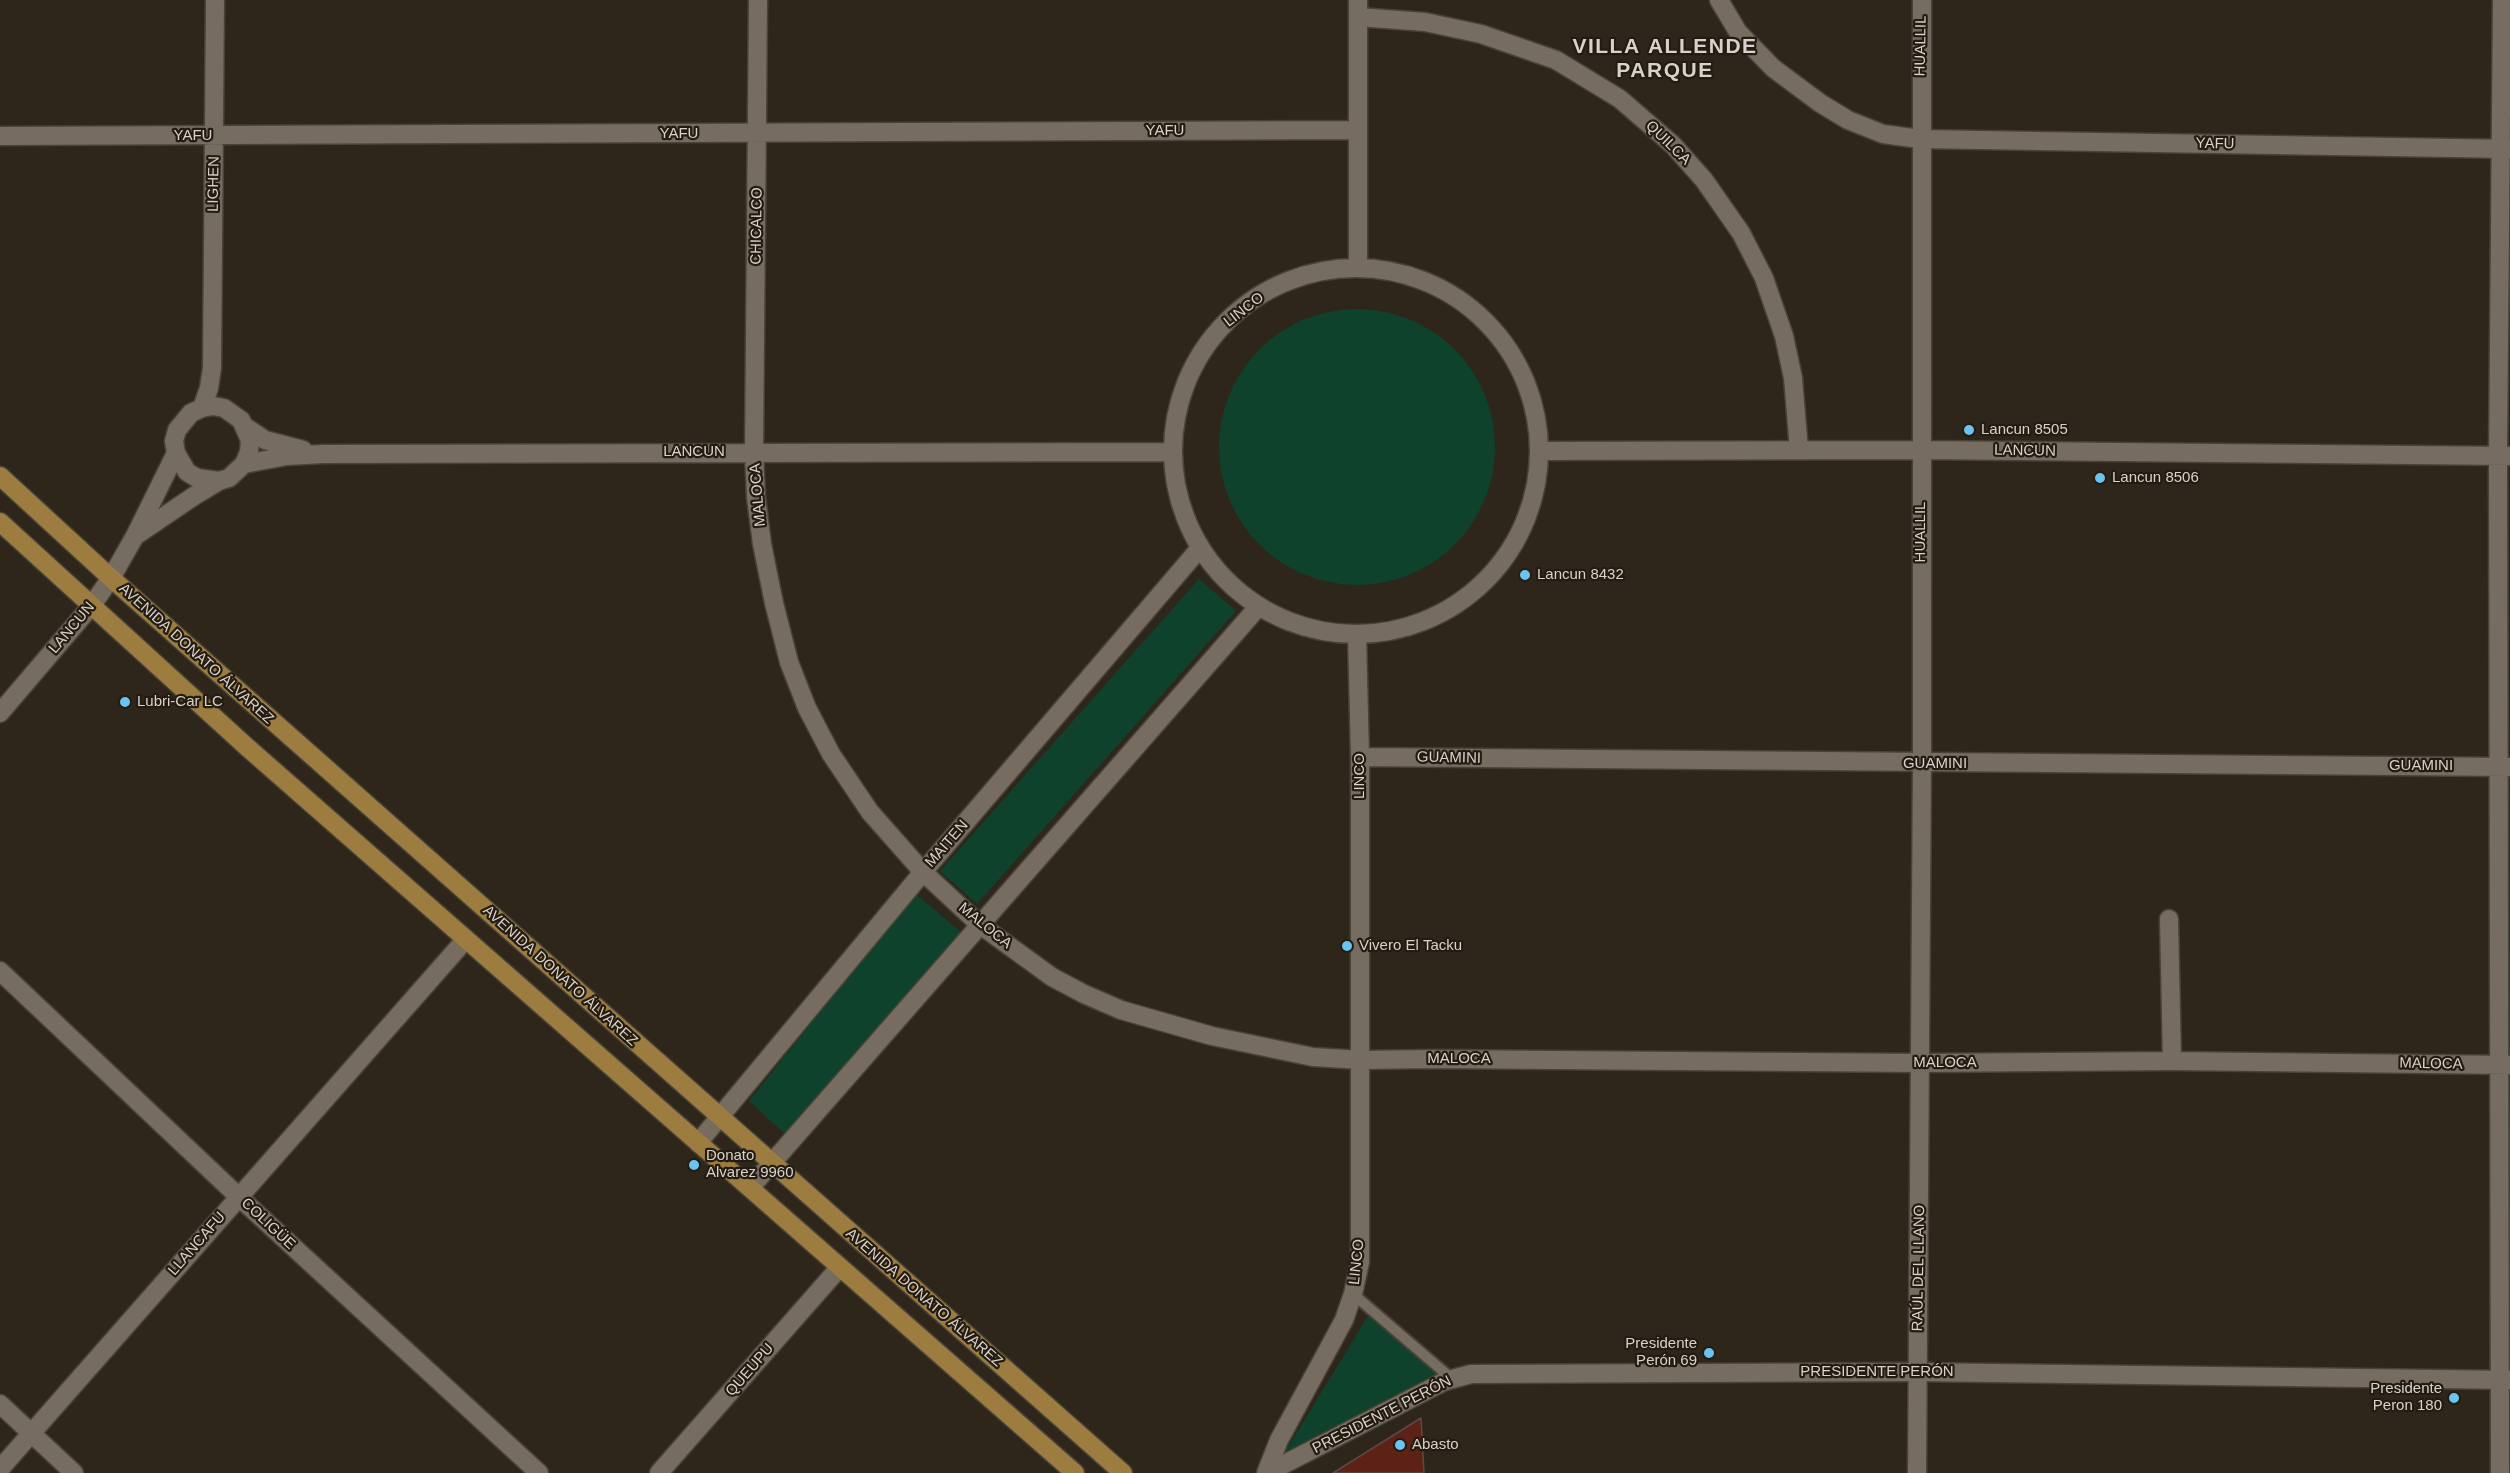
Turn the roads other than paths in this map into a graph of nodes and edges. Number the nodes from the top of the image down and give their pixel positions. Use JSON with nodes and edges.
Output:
{"nodes":[{"id":1,"x":215,"y":0,"type":"edge"},
{"id":2,"x":758,"y":0,"type":"edge"},
{"id":3,"x":1719,"y":0,"type":"edge"},
{"id":4,"x":1922,"y":0,"type":"edge"},
{"id":5,"x":2502,"y":0,"type":"edge"},
{"id":6,"x":1358,"y":8,"type":"edge"},
{"id":7,"x":1357,"y":130,"type":"junction"},
{"id":8,"x":758,"y":134,"type":"junction"},
{"id":9,"x":0,"y":136,"type":"edge"},
{"id":10,"x":214,"y":136,"type":"junction"},
{"id":11,"x":1920,"y":139,"type":"junction"},
{"id":12,"x":2504,"y":149,"type":"edge"},
{"id":13,"x":1358,"y":265,"type":"junction"},
{"id":14,"x":212,"y":368,"type":"junction"},
{"id":15,"x":202,"y":408,"type":"junction"},
{"id":16,"x":235,"y":413,"type":"junction"},
{"id":17,"x":247,"y":428,"type":"junction"},
{"id":18,"x":1799,"y":450,"type":"junction"},
{"id":19,"x":1921,"y":450,"type":"junction"},
{"id":20,"x":1540,"y":451,"type":"junction"},
{"id":21,"x":754,"y":452,"type":"junction"},
{"id":22,"x":1173,"y":452,"type":"junction"},
{"id":23,"x":176,"y":453,"type":"junction"},
{"id":24,"x":323,"y":454,"type":"junction"},
{"id":25,"x":2504,"y":456,"type":"edge"},
{"id":26,"x":244,"y":464,"type":"junction"},
{"id":27,"x":0,"y":476,"type":"edge"},
{"id":28,"x":219,"y":481,"type":"junction"},
{"id":29,"x":0,"y":522,"type":"edge"},
{"id":30,"x":135,"y":536,"type":"junction"},
{"id":31,"x":1200,"y":548,"type":"junction"},
{"id":32,"x":111,"y":578,"type":"junction"},
{"id":33,"x":92,"y":605,"type":"junction"},
{"id":34,"x":1258,"y":606,"type":"junction"},
{"id":35,"x":1357,"y":634,"type":"junction"},
{"id":36,"x":0,"y":713,"type":"edge"},
{"id":37,"x":1360,"y":757,"type":"junction"},
{"id":38,"x":1922,"y":764,"type":"junction"},
{"id":39,"x":2504,"y":766,"type":"edge"},
{"id":40,"x":923,"y":872,"type":"junction"},
{"id":41,"x":2169,"y":919,"type":"dead end"},
{"id":42,"x":979,"y":924,"type":"junction"},
{"id":43,"x":466,"y":939,"type":"junction"},
{"id":44,"x":0,"y":971,"type":"edge"},
{"id":45,"x":1361,"y":1060,"type":"junction"},
{"id":46,"x":2172,"y":1061,"type":"junction"},
{"id":47,"x":1921,"y":1064,"type":"junction"},
{"id":48,"x":2505,"y":1065,"type":"edge"},
{"id":49,"x":720,"y":1118,"type":"junction"},
{"id":50,"x":698,"y":1143,"type":"junction"},
{"id":51,"x":770,"y":1163,"type":"junction"},
{"id":52,"x":750,"y":1188,"type":"junction"},
{"id":53,"x":239,"y":1197,"type":"junction"},
{"id":54,"x":840,"y":1267,"type":"junction"},
{"id":55,"x":1353,"y":1294,"type":"junction"},
{"id":56,"x":1918,"y":1372,"type":"junction"},
{"id":57,"x":1451,"y":1378,"type":"junction"},
{"id":58,"x":2505,"y":1380,"type":"edge"},
{"id":59,"x":0,"y":1404,"type":"edge"},
{"id":60,"x":31,"y":1433,"type":"junction"},
{"id":61,"x":0,"y":1469,"type":"edge"},
{"id":62,"x":74,"y":1473,"type":"edge"},
{"id":63,"x":539,"y":1473,"type":"edge"},
{"id":64,"x":659,"y":1473,"type":"edge"},
{"id":65,"x":1075,"y":1473,"type":"edge"},
{"id":66,"x":1123,"y":1473,"type":"edge"},
{"id":67,"x":1266,"y":1473,"type":"edge"},
{"id":68,"x":1917,"y":1473,"type":"edge"},
{"id":69,"x":2500,"y":1473,"type":"edge"}],
"edges":[{"from":1,"to":10,"type":"street","name":"LIGHEN"},
{"from":2,"to":8,"type":"street","name":"CHICALCO"},
{"from":3,"to":11,"type":"street","name":"YAFU"},
{"from":4,"to":11,"type":"street","name":"HUALLIL"},
{"from":5,"to":12,"type":"street"},
{"from":6,"to":7,"type":"street"},
{"from":6,"to":18,"type":"street","name":"QUILCA"},
{"from":7,"to":8,"type":"street","name":"YAFU"},
{"from":7,"to":13,"type":"street"},
{"from":8,"to":10,"type":"street","name":"YAFU"},
{"from":8,"to":21,"type":"street","name":"CHICALCO"},
{"from":9,"to":10,"type":"street","name":"YAFU"},
{"from":10,"to":14,"type":"street","name":"LIGHEN"},
{"from":11,"to":12,"type":"street","name":"YAFU"},
{"from":11,"to":19,"type":"street","name":"HUALLIL"},
{"from":12,"to":25,"type":"street"},
{"from":13,"to":20,"type":"street","name":"LINCO"},
{"from":13,"to":22,"type":"street","name":"LINCO"},
{"from":14,"to":15,"type":"street","name":"LIGHEN"},
{"from":14,"to":16,"type":"street","name":"LIGHEN"},
{"from":15,"to":16,"type":"street"},
{"from":15,"to":23,"type":"street","name":"LANCUN"},
{"from":16,"to":17,"type":"street","name":"LANCUN"},
{"from":17,"to":24,"type":"street","name":"LANCUN"},
{"from":17,"to":26,"type":"street"},
{"from":18,"to":19,"type":"street","name":"LANCUN"},
{"from":18,"to":20,"type":"street","name":"LANCUN"},
{"from":19,"to":25,"type":"street","name":"LANCUN"},
{"from":19,"to":38,"type":"street","name":"HUALLIL"},
{"from":20,"to":35,"type":"street","name":"LINCO"},
{"from":21,"to":22,"type":"street","name":"LANCUN"},
{"from":21,"to":24,"type":"street","name":"LANCUN"},
{"from":21,"to":40,"type":"street","name":"MALOCA"},
{"from":22,"to":31,"type":"street","name":"LINCO"},
{"from":23,"to":28,"type":"street"},
{"from":23,"to":30,"type":"street","name":"LANCUN"},
{"from":24,"to":26,"type":"street","name":"LANCUN"},
{"from":25,"to":39,"type":"street"},
{"from":26,"to":28,"type":"street","name":"LANCUN"},
{"from":27,"to":32,"type":"main road","name":"AVENIDA DONATO ÁLVAREZ"},
{"from":28,"to":30,"type":"street","name":"LANCUN"},
{"from":29,"to":33,"type":"main road","name":"AVENIDA DONATO ÁLVAREZ"},
{"from":30,"to":32,"type":"street","name":"LANCUN"},
{"from":31,"to":34,"type":"street","name":"LINCO"},
{"from":31,"to":40,"type":"street","name":"MAITEN"},
{"from":32,"to":33,"type":"street","name":"LANCUN"},
{"from":32,"to":49,"type":"main road","name":"AVENIDA DONATO ÁLVAREZ"},
{"from":33,"to":36,"type":"street","name":"LANCUN"},
{"from":33,"to":43,"type":"main road","name":"AVENIDA DONATO ÁLVAREZ"},
{"from":34,"to":35,"type":"street","name":"LINCO"},
{"from":34,"to":42,"type":"street"},
{"from":35,"to":37,"type":"street","name":"LINCO"},
{"from":37,"to":38,"type":"street","name":"GUAMINI"},
{"from":37,"to":45,"type":"street","name":"LINCO"},
{"from":38,"to":39,"type":"street","name":"GUAMINI"},
{"from":38,"to":47,"type":"street","name":"HUALLIL"},
{"from":39,"to":48,"type":"street"},
{"from":40,"to":42,"type":"street","name":"MALOCA"},
{"from":40,"to":49,"type":"street","name":"MAITEN"},
{"from":41,"to":46,"type":"street"},
{"from":42,"to":45,"type":"street","name":"MALOCA"},
{"from":42,"to":51,"type":"street"},
{"from":43,"to":50,"type":"main road","name":"AVENIDA DONATO ÁLVAREZ"},
{"from":43,"to":53,"type":"street","name":"LLANCAFU"},
{"from":44,"to":53,"type":"street","name":"COLIGÜE"},
{"from":45,"to":47,"type":"street","name":"MALOCA"},
{"from":45,"to":55,"type":"street","name":"LINCO"},
{"from":46,"to":47,"type":"street","name":"MALOCA"},
{"from":46,"to":48,"type":"street","name":"MALOCA"},
{"from":47,"to":56,"type":"street","name":"RAÚL DEL LLANO"},
{"from":48,"to":58,"type":"street"},
{"from":49,"to":50,"type":"street","name":"MAITEN"},
{"from":49,"to":51,"type":"main road","name":"AVENIDA DONATO ÁLVAREZ"},
{"from":50,"to":52,"type":"main road","name":"AVENIDA DONATO ÁLVAREZ"},
{"from":51,"to":52,"type":"street"},
{"from":51,"to":66,"type":"main road","name":"AVENIDA DONATO ÁLVAREZ"},
{"from":52,"to":54,"type":"main road","name":"AVENIDA DONATO ÁLVAREZ"},
{"from":53,"to":60,"type":"street","name":"LLANCAFU"},
{"from":53,"to":63,"type":"street","name":"COLIGÜE"},
{"from":54,"to":64,"type":"street","name":"QUEUPU"},
{"from":54,"to":65,"type":"main road","name":"AVENIDA DONATO ÁLVAREZ"},
{"from":55,"to":57,"type":"lane"},
{"from":55,"to":67,"type":"street","name":"LINCO"},
{"from":56,"to":57,"type":"street","name":"PRESIDENTE PERÓN"},
{"from":56,"to":58,"type":"street","name":"PRESIDENTE PERÓN"},
{"from":56,"to":68,"type":"street","name":"RAÚL DEL LLANO"},
{"from":57,"to":67,"type":"street","name":"PRESIDENTE PERÓN"},
{"from":58,"to":69,"type":"street"},
{"from":59,"to":60,"type":"street"},
{"from":60,"to":61,"type":"street","name":"LLANCAFU"},
{"from":60,"to":62,"type":"street"}]}
